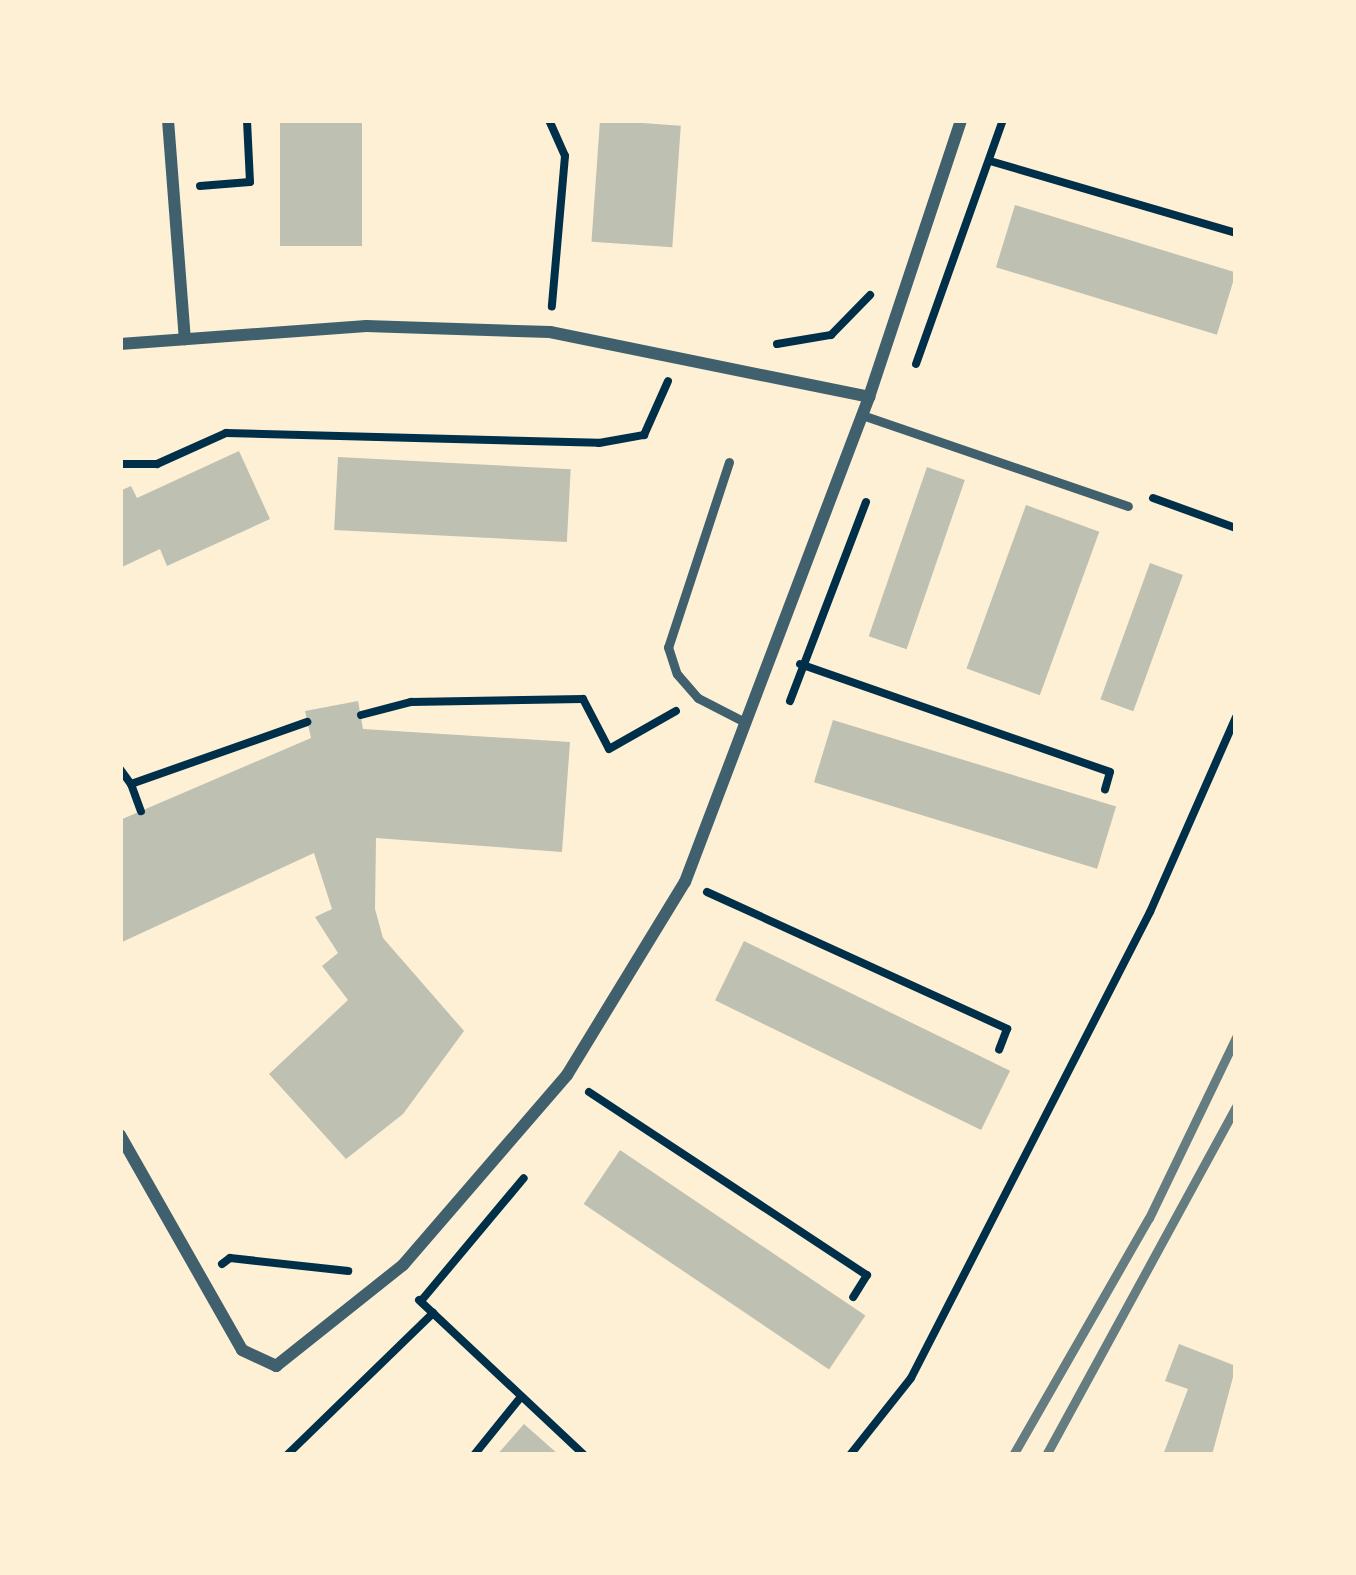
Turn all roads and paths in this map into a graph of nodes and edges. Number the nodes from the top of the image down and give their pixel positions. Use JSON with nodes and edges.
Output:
{"nodes":[{"id":1,"x":168,"y":120,"type":"edge"},
{"id":2,"x":247,"y":120,"type":"edge"},
{"id":3,"x":549,"y":120,"type":"edge"},
{"id":4,"x":961,"y":120,"type":"edge"},
{"id":5,"x":950,"y":149,"type":"junction"},
{"id":6,"x":173,"y":189,"type":"junction"},
{"id":7,"x":1236,"y":232,"type":"edge"},
{"id":8,"x":874,"y":283,"type":"dead end"},
{"id":9,"x":530,"y":302,"type":"dead end"},
{"id":10,"x":553,"y":302,"type":"junction"},
{"id":11,"x":575,"y":306,"type":"dead end"},
{"id":12,"x":550,"y":332,"type":"junction"},
{"id":13,"x":185,"y":339,"type":"junction"},
{"id":14,"x":762,"y":341,"type":"dead end"},
{"id":15,"x":120,"y":344,"type":"edge"},
{"id":16,"x":679,"y":356,"type":"junction"},
{"id":17,"x":869,"y":397,"type":"junction"},
{"id":18,"x":862,"y":415,"type":"junction"},
{"id":19,"x":729,"y":462,"type":"dead end"},
{"id":20,"x":120,"y":464,"type":"edge"},
{"id":21,"x":1156,"y":499,"type":"dead end"},
{"id":22,"x":1128,"y":506,"type":"dead end"},
{"id":23,"x":1236,"y":528,"type":"edge"},
{"id":24,"x":772,"y":654,"type":"junction"},
{"id":25,"x":698,"y":698,"type":"junction"},
{"id":26,"x":361,"y":715,"type":"dead end"},
{"id":27,"x":1236,"y":717,"type":"edge"},
{"id":28,"x":307,"y":722,"type":"dead end"},
{"id":29,"x":746,"y":722,"type":"junction"},
{"id":30,"x":120,"y":769,"type":"edge"},
{"id":31,"x":131,"y":784,"type":"junction"},
{"id":32,"x":1105,"y":789,"type":"dead end"},
{"id":33,"x":141,"y":811,"type":"dead end"},
{"id":34,"x":685,"y":882,"type":"junction"},
{"id":35,"x":999,"y":1050,"type":"dead end"},
{"id":36,"x":567,"y":1075,"type":"junction"},
{"id":37,"x":120,"y":1135,"type":"edge"},
{"id":38,"x":392,"y":1275,"type":"junction"},
{"id":39,"x":201,"y":1280,"type":"junction"},
{"id":40,"x":853,"y":1297,"type":"dead end"},
{"id":41,"x":434,"y":1313,"type":"junction"},
{"id":42,"x":520,"y":1398,"type":"junction"},
{"id":43,"x":287,"y":1455,"type":"edge"},
{"id":44,"x":474,"y":1455,"type":"edge"},
{"id":45,"x":584,"y":1455,"type":"edge"},
{"id":46,"x":850,"y":1455,"type":"edge"}],
"edges":[{"from":1,"to":6,"type":"street"},
{"from":2,"to":6,"type":"path"},
{"from":3,"to":10,"type":"path"},
{"from":4,"to":5,"type":"street"},
{"from":5,"to":7,"type":"path"},
{"from":5,"to":17,"type":"street"},
{"from":6,"to":13,"type":"street"},
{"from":8,"to":14,"type":"path"},
{"from":9,"to":10,"type":"path"},
{"from":10,"to":11,"type":"path"},
{"from":10,"to":12,"type":"path"},
{"from":12,"to":13,"type":"street"},
{"from":12,"to":16,"type":"street"},
{"from":13,"to":15,"type":"street"},
{"from":16,"to":17,"type":"street"},
{"from":16,"to":20,"type":"path"},
{"from":17,"to":18,"type":"street"},
{"from":18,"to":22,"type":"lane"},
{"from":18,"to":24,"type":"street"},
{"from":19,"to":25,"type":"lane"},
{"from":21,"to":23,"type":"path"},
{"from":24,"to":29,"type":"street"},
{"from":24,"to":32,"type":"path"},
{"from":25,"to":26,"type":"path"},
{"from":25,"to":29,"type":"lane"},
{"from":27,"to":46,"type":"path"},
{"from":28,"to":31,"type":"path"},
{"from":29,"to":34,"type":"street"},
{"from":30,"to":31,"type":"path"},
{"from":31,"to":33,"type":"path"},
{"from":34,"to":35,"type":"path"},
{"from":34,"to":36,"type":"street"},
{"from":36,"to":38,"type":"street"},
{"from":36,"to":40,"type":"path"},
{"from":37,"to":39,"type":"street"},
{"from":38,"to":39,"type":"path"},
{"from":38,"to":39,"type":"street"},
{"from":38,"to":41,"type":"path"},
{"from":41,"to":42,"type":"path"},
{"from":41,"to":43,"type":"path"},
{"from":42,"to":44,"type":"path"},
{"from":42,"to":45,"type":"path"}]}
